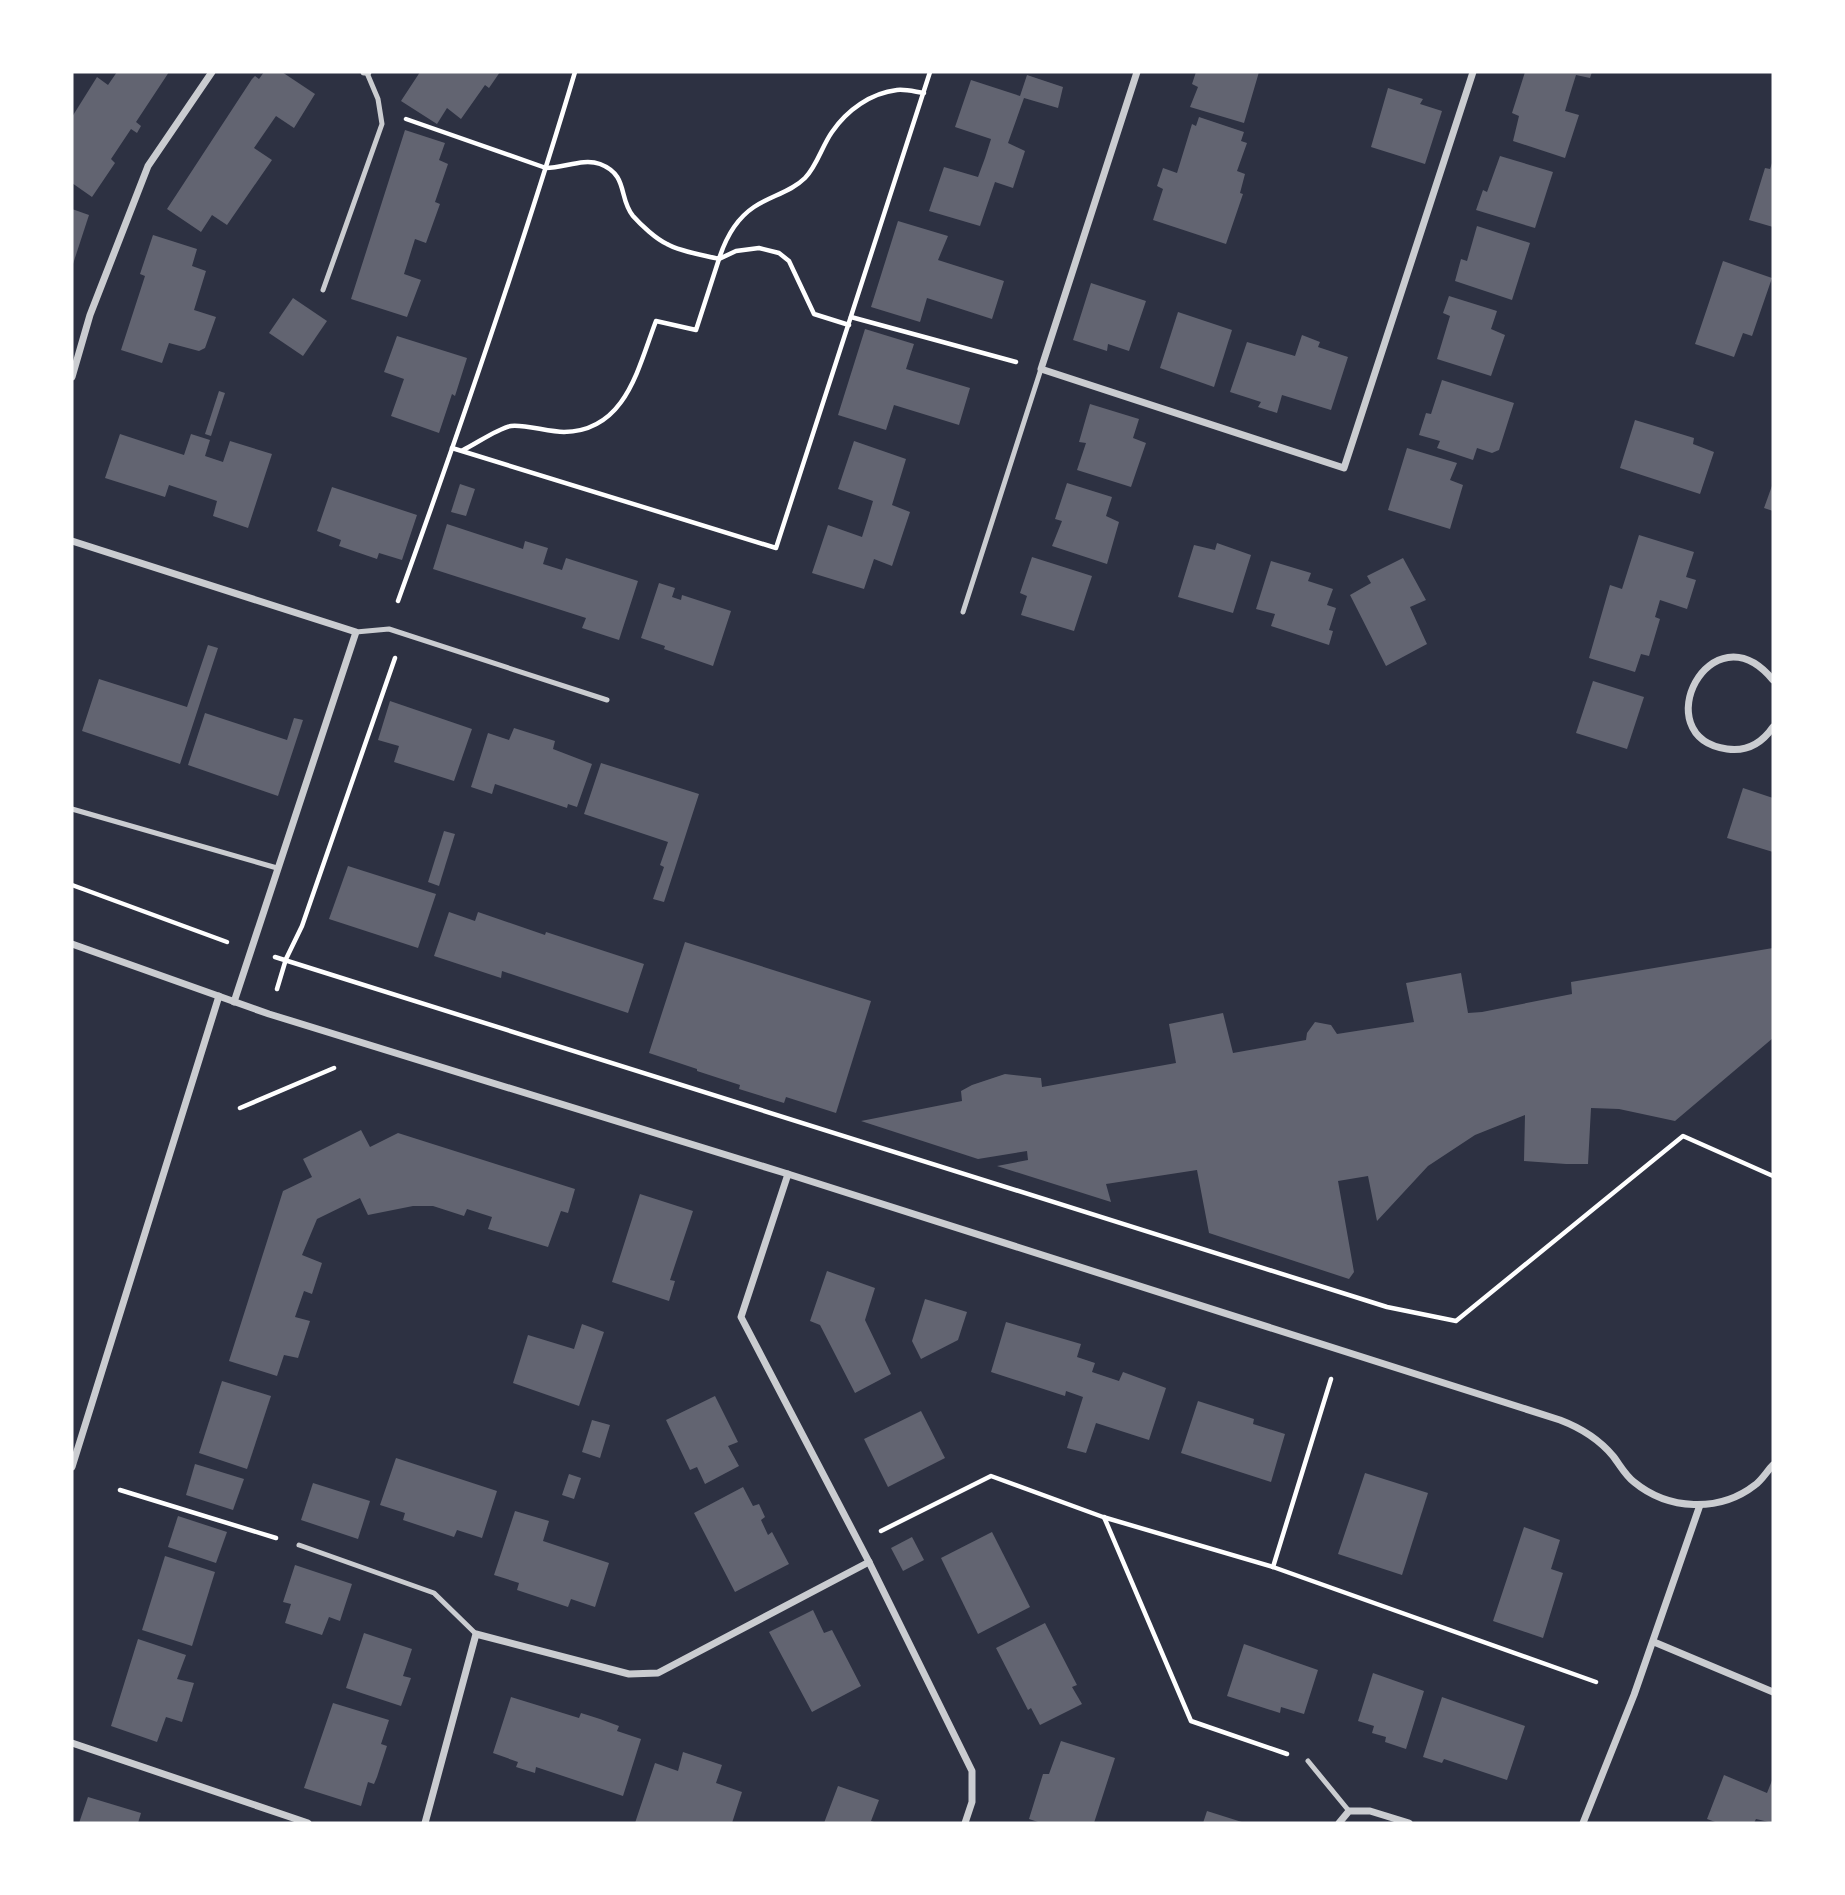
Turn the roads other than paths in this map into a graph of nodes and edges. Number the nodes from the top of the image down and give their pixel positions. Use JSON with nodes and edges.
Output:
{"nodes":[{"id":1,"x":212,"y":72,"type":"edge"},
{"id":2,"x":366,"y":72,"type":"edge"},
{"id":3,"x":1137,"y":72,"type":"edge"},
{"id":4,"x":1473,"y":72,"type":"edge"},
{"id":5,"x":324,"y":290,"type":"dead end"},
{"id":6,"x":1041,"y":369,"type":"junction"},
{"id":7,"x":72,"y":377,"type":"edge"},
{"id":8,"x":72,"y":541,"type":"edge"},
{"id":9,"x":963,"y":612,"type":"dead end"},
{"id":10,"x":356,"y":632,"type":"junction"},
{"id":11,"x":1773,"y":680,"type":"edge"},
{"id":12,"x":607,"y":700,"type":"dead end"},
{"id":13,"x":1773,"y":727,"type":"edge"},
{"id":14,"x":72,"y":808,"type":"edge"},
{"id":15,"x":277,"y":868,"type":"junction"},
{"id":16,"x":72,"y":944,"type":"edge"},
{"id":17,"x":219,"y":996,"type":"junction"},
{"id":18,"x":234,"y":1002,"type":"junction"},
{"id":19,"x":788,"y":1174,"type":"junction"},
{"id":20,"x":1773,"y":1465,"type":"edge"},
{"id":21,"x":72,"y":1467,"type":"edge"},
{"id":22,"x":1700,"y":1506,"type":"junction"},
{"id":23,"x":299,"y":1545,"type":"road end"},
{"id":24,"x":869,"y":1562,"type":"junction"},
{"id":25,"x":476,"y":1634,"type":"junction"},
{"id":26,"x":1654,"y":1642,"type":"junction"},
{"id":27,"x":1773,"y":1692,"type":"edge"},
{"id":28,"x":72,"y":1743,"type":"edge"},
{"id":29,"x":1308,"y":1761,"type":"road end"},
{"id":30,"x":1349,"y":1811,"type":"junction"},
{"id":31,"x":308,"y":1823,"type":"edge"},
{"id":32,"x":425,"y":1823,"type":"edge"},
{"id":33,"x":965,"y":1823,"type":"edge"},
{"id":34,"x":1339,"y":1823,"type":"edge"},
{"id":35,"x":1409,"y":1823,"type":"edge"},
{"id":36,"x":1583,"y":1823,"type":"edge"}],
"edges":[{"from":1,"to":7,"type":"street"},
{"from":2,"to":5,"type":"lane"},
{"from":3,"to":6,"type":"street"},
{"from":4,"to":6,"type":"street"},
{"from":6,"to":9,"type":"lane"},
{"from":8,"to":10,"type":"street"},
{"from":10,"to":12,"type":"lane"},
{"from":10,"to":15,"type":"street"},
{"from":11,"to":13,"type":"street"},
{"from":14,"to":15,"type":"lane"},
{"from":15,"to":18,"type":"street"},
{"from":16,"to":17,"type":"street"},
{"from":17,"to":18,"type":"street"},
{"from":17,"to":21,"type":"street"},
{"from":18,"to":19,"type":"street"},
{"from":19,"to":22,"type":"street"},
{"from":19,"to":24,"type":"street"},
{"from":20,"to":22,"type":"street"},
{"from":22,"to":26,"type":"street"},
{"from":23,"to":25,"type":"lane"},
{"from":24,"to":25,"type":"street"},
{"from":24,"to":33,"type":"street"},
{"from":25,"to":32,"type":"street"},
{"from":26,"to":27,"type":"street"},
{"from":26,"to":36,"type":"street"},
{"from":28,"to":31,"type":"street"},
{"from":29,"to":30,"type":"lane"},
{"from":30,"to":34,"type":"street"},
{"from":30,"to":35,"type":"street"}]}
